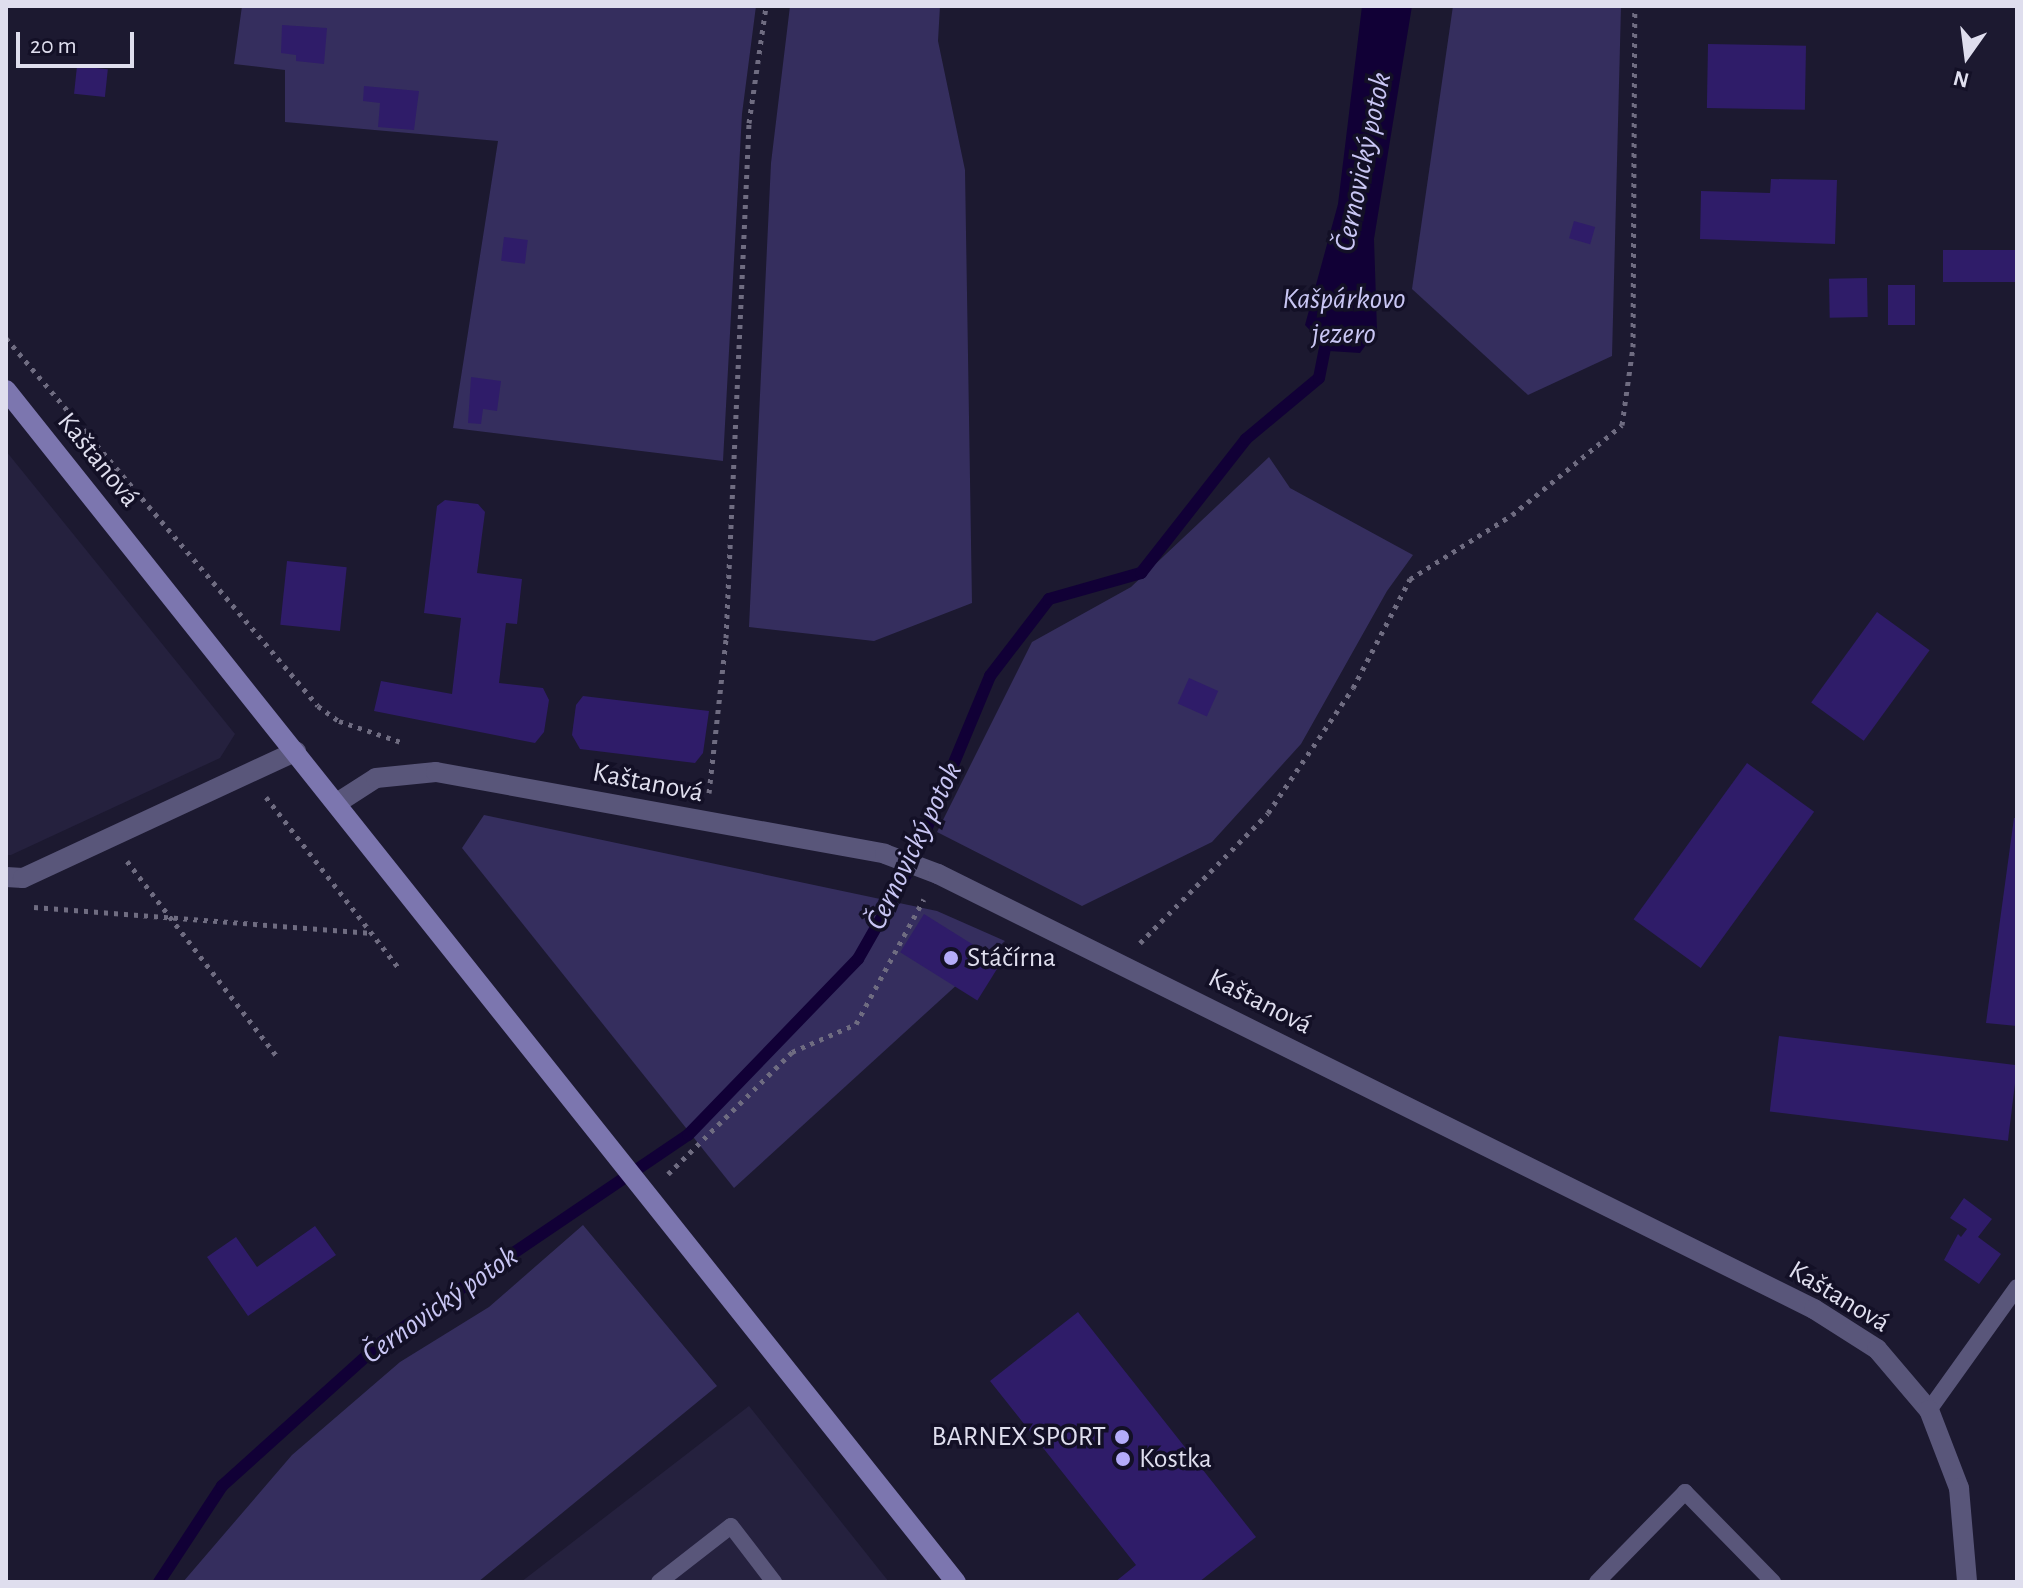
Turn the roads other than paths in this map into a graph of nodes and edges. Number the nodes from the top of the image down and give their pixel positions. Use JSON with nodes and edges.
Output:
{"nodes":[{"id":1,"x":6,"y":390,"type":"edge"},
{"id":2,"x":296,"y":751,"type":"junction"},
{"id":3,"x":337,"y":803,"type":"junction"},
{"id":4,"x":6,"y":877,"type":"edge"},
{"id":5,"x":2017,"y":1287,"type":"edge"},
{"id":6,"x":1929,"y":1410,"type":"junction"},
{"id":7,"x":659,"y":1582,"type":"edge"},
{"id":8,"x":774,"y":1582,"type":"edge"},
{"id":9,"x":956,"y":1582,"type":"edge"},
{"id":10,"x":1597,"y":1582,"type":"edge"},
{"id":11,"x":1773,"y":1582,"type":"edge"},
{"id":12,"x":1967,"y":1582,"type":"edge"}],
"edges":[{"from":1,"to":2,"type":"main road","name":"Kaštanová"},
{"from":2,"to":3,"type":"main road","name":"Kaštanová"},
{"from":2,"to":4,"type":"street"},
{"from":3,"to":6,"type":"street","name":"Kaštanová"},
{"from":3,"to":9,"type":"main road","name":"Kaštanová"},
{"from":5,"to":6,"type":"lane"},
{"from":6,"to":12,"type":"street","name":"Kaštanová"},
{"from":7,"to":8,"type":"lane"},
{"from":10,"to":11,"type":"lane"}]}
